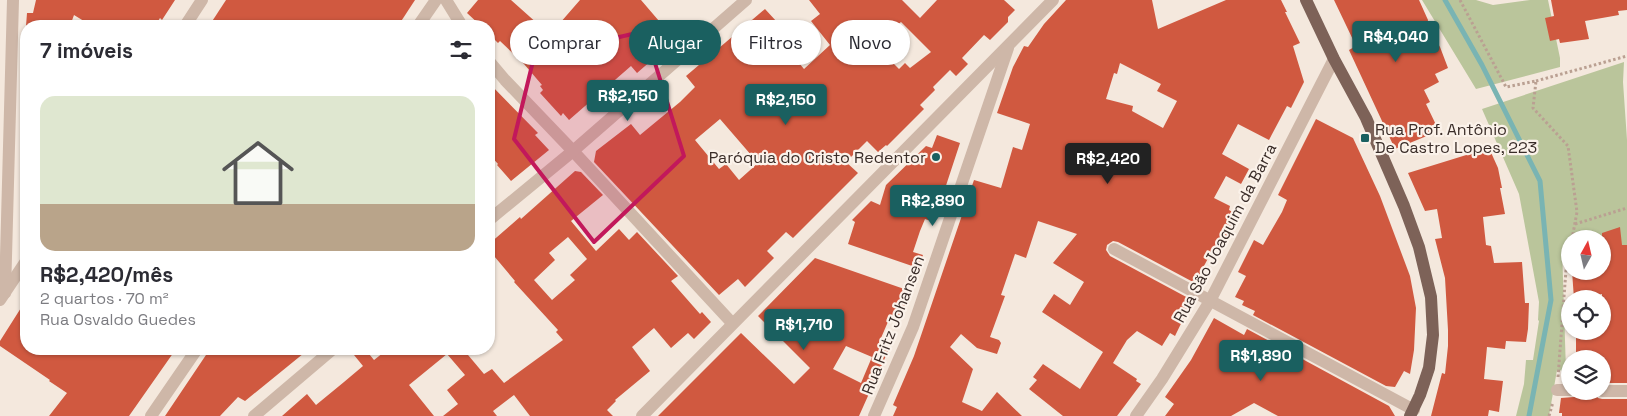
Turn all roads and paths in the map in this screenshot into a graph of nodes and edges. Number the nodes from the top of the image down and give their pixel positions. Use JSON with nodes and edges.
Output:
{"nodes":[{"id":1,"x":13,"y":0,"type":"edge"},
{"id":2,"x":202,"y":0,"type":"edge"},
{"id":3,"x":436,"y":0,"type":"edge"},
{"id":4,"x":446,"y":0,"type":"edge"},
{"id":5,"x":746,"y":0,"type":"edge"},
{"id":6,"x":1053,"y":0,"type":"edge"},
{"id":7,"x":1306,"y":0,"type":"edge"},
{"id":8,"x":1460,"y":0,"type":"edge"},
{"id":9,"x":189,"y":20,"type":"edge"},
{"id":10,"x":422,"y":20,"type":"edge"},
{"id":11,"x":458,"y":20,"type":"edge"},
{"id":12,"x":1008,"y":46,"type":"junction"},
{"id":13,"x":1627,"y":56,"type":"edge"},
{"id":14,"x":1334,"y":59,"type":"junction"},
{"id":15,"x":495,"y":68,"type":"edge"},
{"id":16,"x":1536,"y":80,"type":"junction"},
{"id":17,"x":573,"y":151,"type":"junction"},
{"id":18,"x":1627,"y":208,"type":"edge"},
{"id":19,"x":495,"y":215,"type":"edge"},
{"id":20,"x":1575,"y":224,"type":"junction"},
{"id":21,"x":1574,"y":230,"type":"edge"},
{"id":22,"x":1114,"y":249,"type":"dead end"},
{"id":23,"x":20,"y":270,"type":"edge"},
{"id":24,"x":1566,"y":280,"type":"edge"},
{"id":25,"x":2,"y":296,"type":"edge"},
{"id":26,"x":1210,"y":301,"type":"junction"},
{"id":27,"x":732,"y":323,"type":"junction"},
{"id":28,"x":1565,"y":350,"type":"edge"},
{"id":29,"x":193,"y":355,"type":"edge"},
{"id":30,"x":326,"y":355,"type":"edge"},
{"id":31,"x":1611,"y":391,"type":"edge"},
{"id":32,"x":1627,"y":391,"type":"edge"},
{"id":33,"x":1561,"y":395,"type":"edge"},
{"id":34,"x":1412,"y":413,"type":"edge"},
{"id":35,"x":151,"y":416,"type":"edge"},
{"id":36,"x":254,"y":416,"type":"edge"},
{"id":37,"x":642,"y":416,"type":"edge"},
{"id":38,"x":874,"y":416,"type":"edge"},
{"id":39,"x":1136,"y":416,"type":"edge"},
{"id":40,"x":1549,"y":416,"type":"edge"}],
"edges":[{"from":1,"to":25,"type":"street"},
{"from":2,"to":9,"type":"street"},
{"from":3,"to":10,"type":"street"},
{"from":4,"to":11,"type":"street"},
{"from":5,"to":17,"type":"street"},
{"from":6,"to":12,"type":"street"},
{"from":7,"to":14,"type":"main road"},
{"from":8,"to":16,"type":"path"},
{"from":12,"to":27,"type":"street"},
{"from":12,"to":38,"type":"street","name":"Rua Fritz Johansen"},
{"from":13,"to":16,"type":"path"},
{"from":14,"to":26,"type":"street","name":"Rua São Joaquim da Barra"},
{"from":14,"to":34,"type":"main road"},
{"from":15,"to":17,"type":"street"},
{"from":16,"to":20,"type":"path"},
{"from":17,"to":19,"type":"street"},
{"from":17,"to":27,"type":"street"},
{"from":18,"to":20,"type":"path"},
{"from":20,"to":21,"type":"path"},
{"from":22,"to":26,"type":"street"},
{"from":23,"to":25,"type":"street"},
{"from":24,"to":28,"type":"path"},
{"from":26,"to":34,"type":"street"},
{"from":26,"to":39,"type":"street","name":"Rua São Joaquim da Barra"},
{"from":27,"to":37,"type":"street"},
{"from":29,"to":35,"type":"street"},
{"from":30,"to":36,"type":"street"},
{"from":31,"to":32,"type":"street"},
{"from":33,"to":40,"type":"path"}]}
